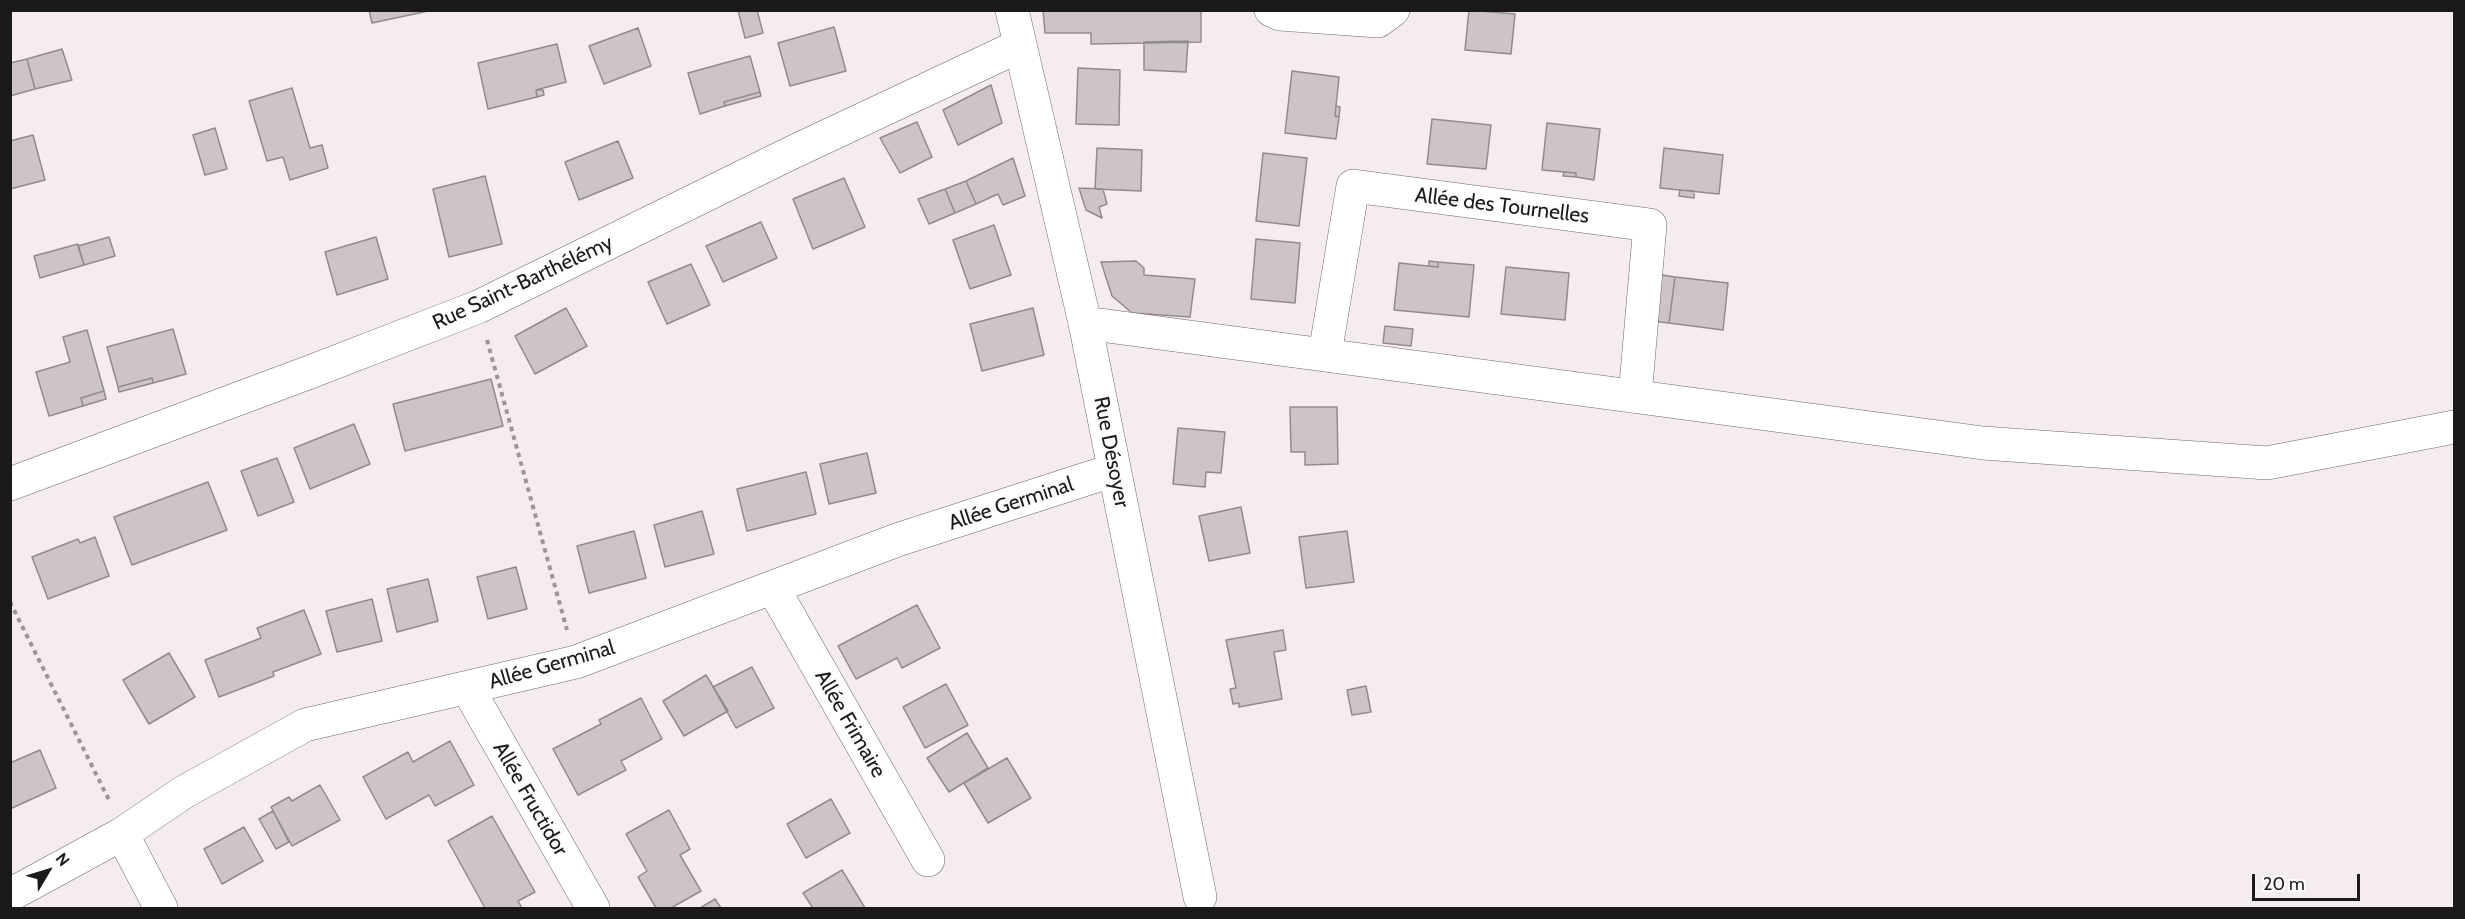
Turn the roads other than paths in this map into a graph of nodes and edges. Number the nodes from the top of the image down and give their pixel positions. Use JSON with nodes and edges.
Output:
{"nodes":[{"id":1,"x":1012,"y":10,"type":"edge"},
{"id":2,"x":1270,"y":10,"type":"edge"},
{"id":3,"x":1393,"y":10,"type":"edge"},
{"id":4,"x":1020,"y":46,"type":"junction"},
{"id":5,"x":1085,"y":323,"type":"junction"},
{"id":6,"x":1325,"y":354,"type":"junction"},
{"id":7,"x":1635,"y":396,"type":"junction"},
{"id":8,"x":2454,"y":426,"type":"edge"},
{"id":9,"x":1114,"y":470,"type":"junction"},
{"id":10,"x":10,"y":484,"type":"edge"},
{"id":11,"x":773,"y":588,"type":"junction"},
{"id":12,"x":468,"y":689,"type":"junction"},
{"id":13,"x":116,"y":819,"type":"junction"},
{"id":14,"x":928,"y":860,"type":"dead end"},
{"id":15,"x":10,"y":895,"type":"edge"},
{"id":16,"x":1200,"y":897,"type":"dead end"},
{"id":17,"x":161,"y":909,"type":"edge"},
{"id":18,"x":593,"y":909,"type":"edge"}],
"edges":[{"from":1,"to":4,"type":"street","name":"Rue Désoyer"},
{"from":2,"to":3,"type":"street"},
{"from":4,"to":5,"type":"street","name":"Rue Désoyer"},
{"from":4,"to":10,"type":"street","name":"Rue Saint-Barthélémy"},
{"from":5,"to":6,"type":"street"},
{"from":5,"to":9,"type":"street","name":"Rue Désoyer"},
{"from":6,"to":7,"type":"street"},
{"from":6,"to":7,"type":"street","name":"Allée des Tournelles"},
{"from":7,"to":8,"type":"street"},
{"from":9,"to":11,"type":"street","name":"Allée Germinal"},
{"from":9,"to":16,"type":"street","name":"Rue Désoyer"},
{"from":11,"to":12,"type":"street","name":"Allée Germinal"},
{"from":11,"to":14,"type":"street","name":"Allée Frimaire"},
{"from":12,"to":13,"type":"street","name":"Allée Germinal"},
{"from":12,"to":18,"type":"street","name":"Allée Fructidor"},
{"from":13,"to":15,"type":"street","name":"Allée Germinal"},
{"from":13,"to":17,"type":"street"}]}
